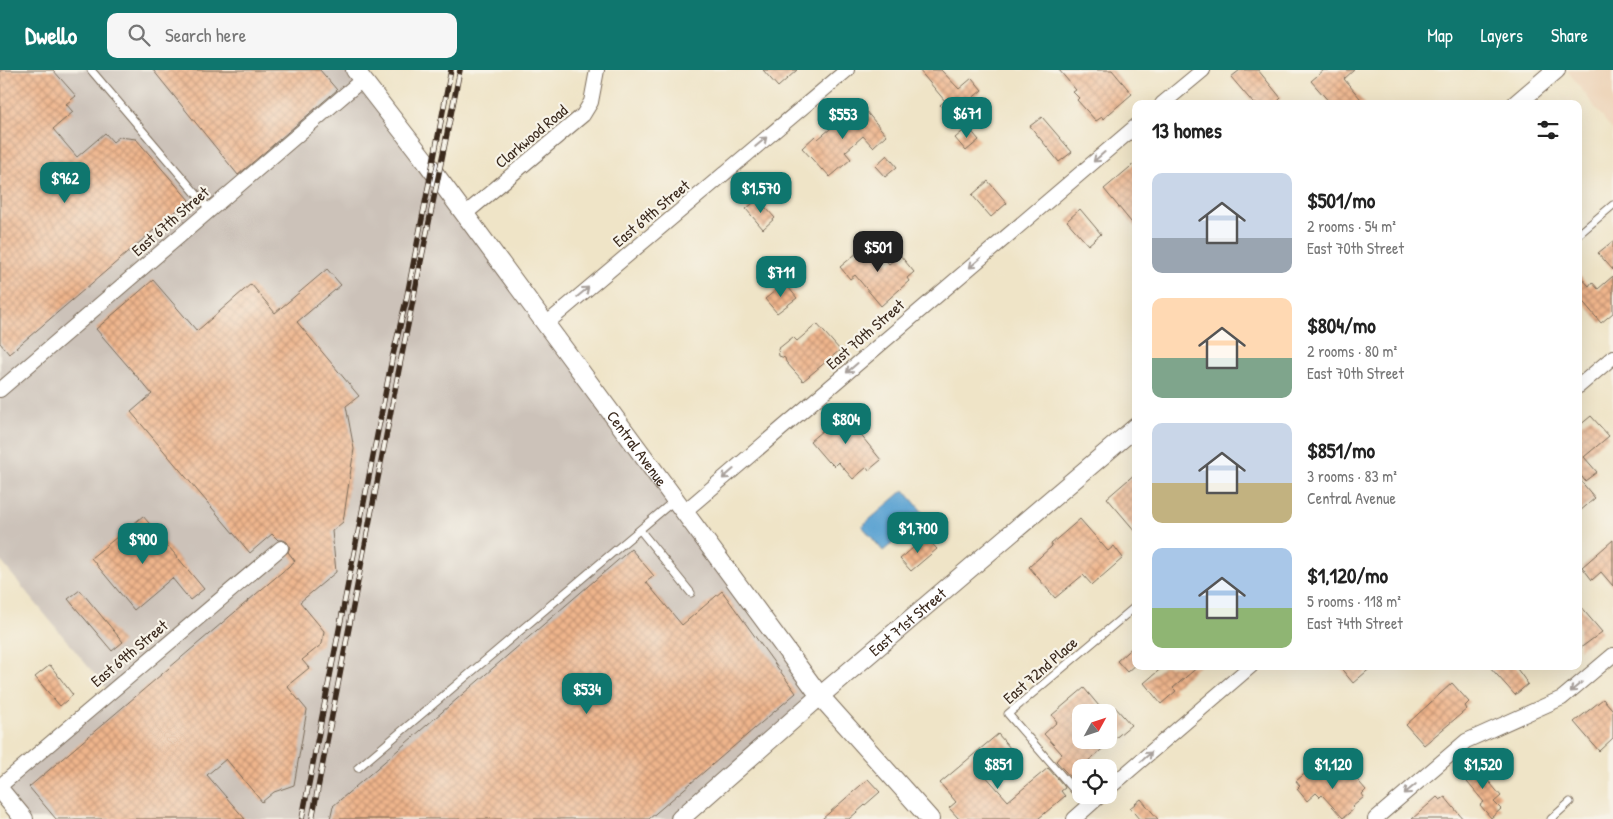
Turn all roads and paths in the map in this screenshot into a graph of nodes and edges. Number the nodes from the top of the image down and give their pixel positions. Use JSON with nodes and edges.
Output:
{"nodes":[{"id":1,"x":91,"y":70,"type":"edge"},
{"id":2,"x":598,"y":70,"type":"edge"},
{"id":3,"x":847,"y":70,"type":"edge"},
{"id":4,"x":1203,"y":70,"type":"edge"},
{"id":5,"x":1556,"y":70,"type":"edge"},
{"id":6,"x":359,"y":75,"type":"edge"},
{"id":7,"x":1167,"y":100,"type":"edge"},
{"id":8,"x":1521,"y":100,"type":"edge"},
{"id":9,"x":1132,"y":129,"type":"edge"},
{"id":10,"x":1613,"y":205,"type":"edge"},
{"id":11,"x":210,"y":210,"type":"junction"},
{"id":12,"x":465,"y":214,"type":"junction"},
{"id":13,"x":1582,"y":231,"type":"edge"},
{"id":14,"x":546,"y":324,"type":"junction"},
{"id":15,"x":1613,"y":357,"type":"edge"},
{"id":16,"x":1582,"y":383,"type":"edge"},
{"id":17,"x":0,"y":390,"type":"edge"},
{"id":18,"x":1132,"y":430,"type":"edge"},
{"id":19,"x":680,"y":505,"type":"junction"},
{"id":20,"x":640,"y":530,"type":"junction"},
{"id":21,"x":281,"y":548,"type":"dead end"},
{"id":22,"x":691,"y":593,"type":"dead end"},
{"id":23,"x":1132,"y":609,"type":"edge"},
{"id":24,"x":1613,"y":655,"type":"edge"},
{"id":25,"x":1246,"y":670,"type":"edge"},
{"id":26,"x":820,"y":696,"type":"junction"},
{"id":27,"x":358,"y":768,"type":"dead end"},
{"id":28,"x":1117,"y":781,"type":"edge"},
{"id":29,"x":0,"y":786,"type":"edge"},
{"id":30,"x":0,"y":790,"type":"edge"},
{"id":31,"x":1570,"y":802,"type":"dead end"},
{"id":32,"x":1090,"y":804,"type":"edge"},
{"id":33,"x":1088,"y":806,"type":"junction"},
{"id":34,"x":24,"y":819,"type":"edge"},
{"id":35,"x":680,"y":819,"type":"edge"},
{"id":36,"x":930,"y":819,"type":"edge"},
{"id":37,"x":1074,"y":819,"type":"edge"},
{"id":38,"x":1375,"y":819,"type":"edge"},
{"id":39,"x":1551,"y":819,"type":"edge"}],
"edges":[{"from":1,"to":11,"type":"lane"},
{"from":2,"to":12,"type":"street","name":"Clarkwood Road"},
{"from":14,"to":3,"type":"street","name":"East 69th Street","one_way":true},
{"from":4,"to":7,"type":"street"},
{"from":5,"to":8,"type":"street"},
{"from":6,"to":11,"type":"street","name":"East 67th Street"},
{"from":6,"to":12,"type":"street","name":"Central Avenue"},
{"from":9,"to":19,"type":"street","name":"East 70th Street","one_way":true},
{"from":10,"to":13,"type":"lane"},
{"from":11,"to":17,"type":"street","name":"East 67th Street"},
{"from":12,"to":14,"type":"street","name":"Central Avenue"},
{"from":14,"to":19,"type":"street","name":"Central Avenue"},
{"from":15,"to":16,"type":"street"},
{"from":18,"to":26,"type":"street","name":"East 71st Street"},
{"from":19,"to":20,"type":"lane"},
{"from":19,"to":26,"type":"street","name":"Central Avenue"},
{"from":20,"to":22,"type":"lane"},
{"from":20,"to":27,"type":"lane"},
{"from":21,"to":29,"type":"street","name":"East 69th Street"},
{"from":23,"to":33,"type":"lane","name":"East 72nd Place"},
{"from":24,"to":38,"type":"street","one_way":true},
{"from":28,"to":25,"type":"street","one_way":true},
{"from":26,"to":35,"type":"street","name":"East 71st Street"},
{"from":26,"to":36,"type":"street","name":"Central Avenue"},
{"from":30,"to":34,"type":"street"},
{"from":31,"to":39,"type":"lane"},
{"from":32,"to":33,"type":"street"},
{"from":33,"to":37,"type":"street"}]}
